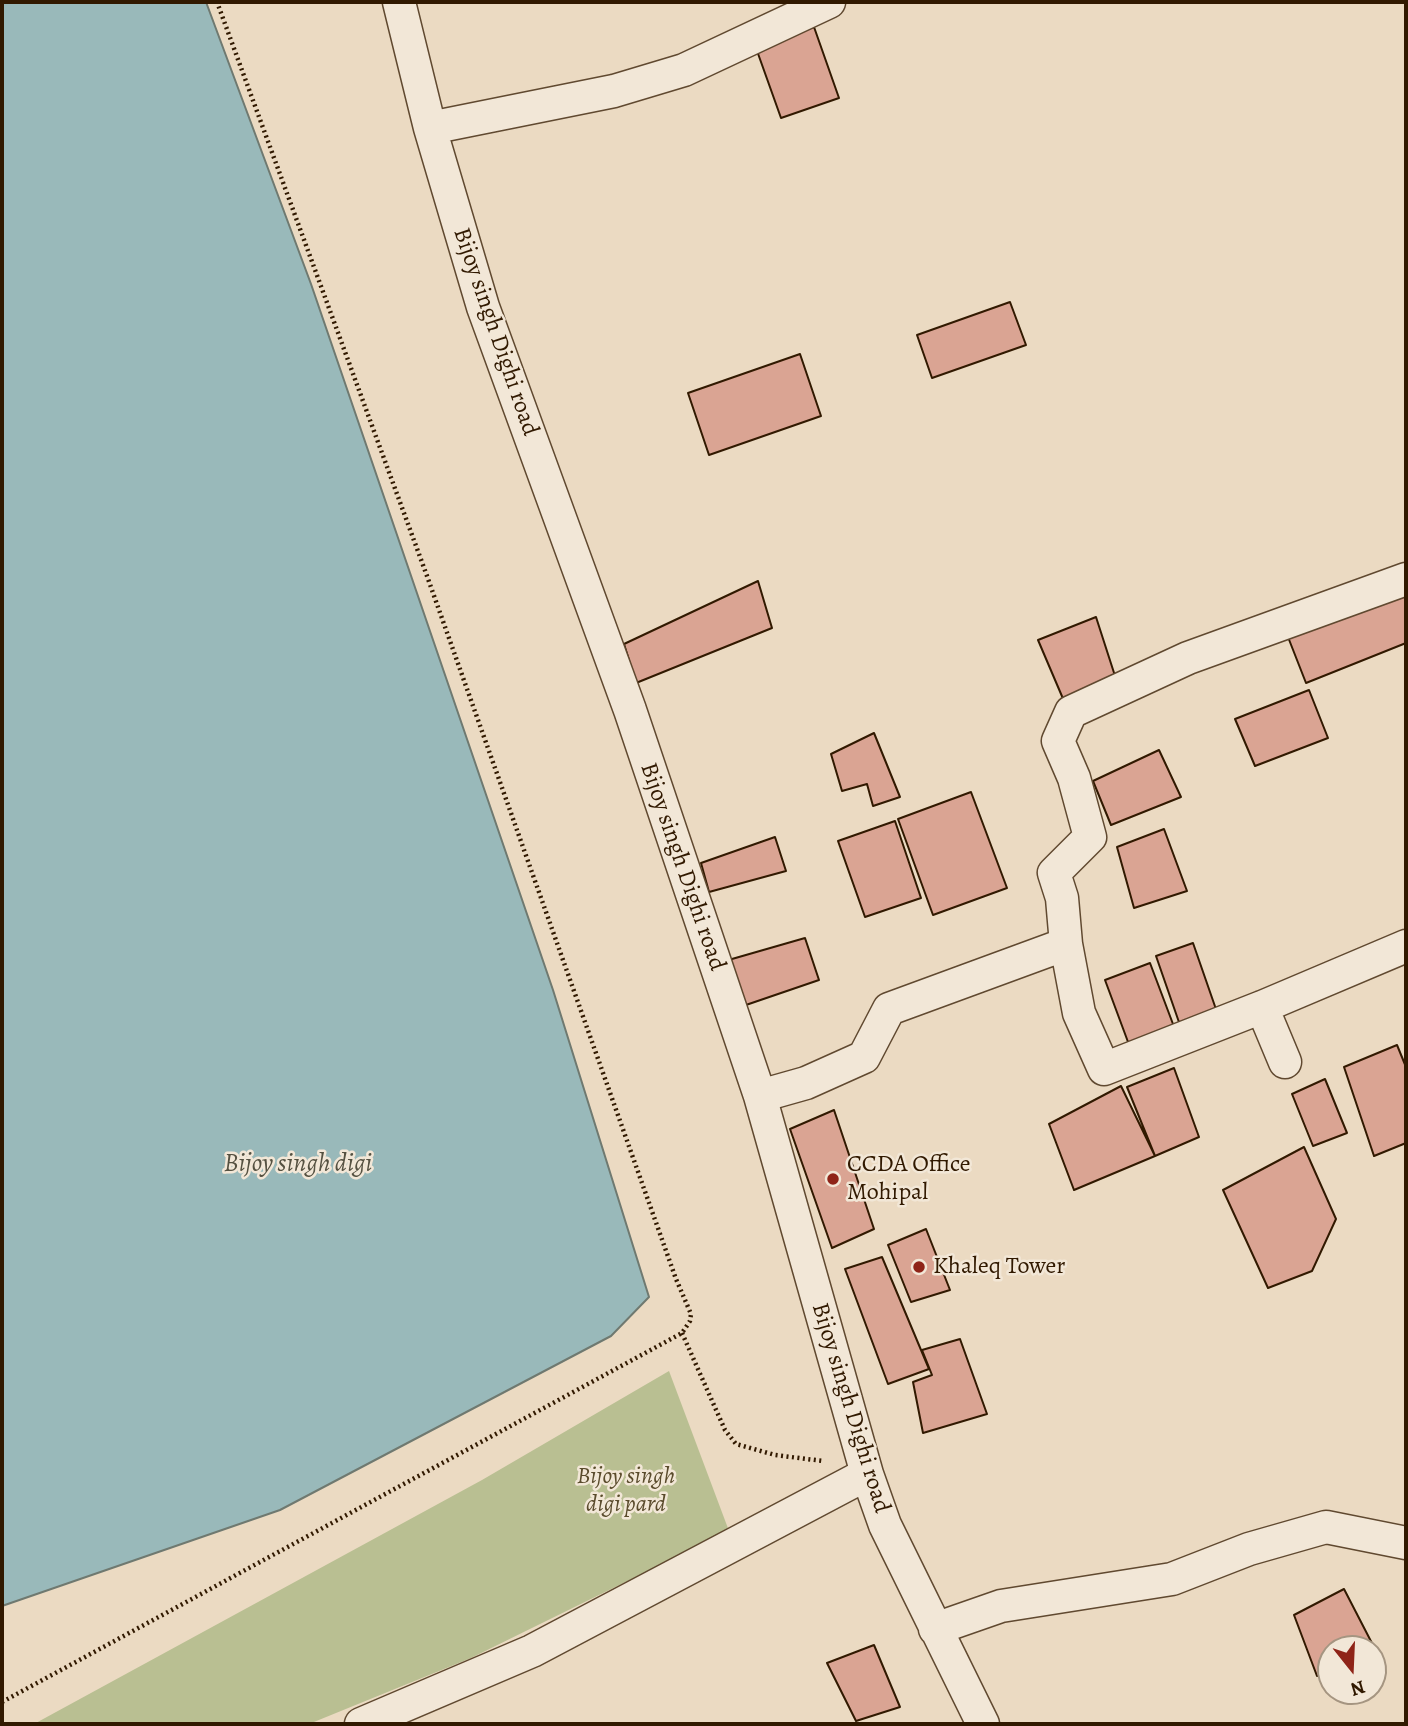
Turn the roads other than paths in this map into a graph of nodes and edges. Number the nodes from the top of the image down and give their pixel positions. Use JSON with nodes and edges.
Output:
{"nodes":[{"id":1,"x":398,"y":2,"type":"edge"},
{"id":2,"x":829,"y":2,"type":"edge"},
{"id":3,"x":430,"y":128,"type":"junction"},
{"id":4,"x":1406,"y":579,"type":"edge"},
{"id":5,"x":1066,"y":944,"type":"junction"},
{"id":6,"x":1406,"y":946,"type":"edge"},
{"id":7,"x":1262,"y":1007,"type":"junction"},
{"id":8,"x":1285,"y":1062,"type":"dead end"},
{"id":9,"x":760,"y":1096,"type":"junction"},
{"id":10,"x":865,"y":1467,"type":"junction"},
{"id":11,"x":1406,"y":1542,"type":"edge"},
{"id":12,"x":935,"y":1629,"type":"junction"},
{"id":13,"x":361,"y":1724,"type":"edge"},
{"id":14,"x":983,"y":1724,"type":"edge"}],
"edges":[{"from":1,"to":3,"type":"street","name":"Bijoy singh Dighi road"},
{"from":2,"to":3,"type":"street"},
{"from":3,"to":9,"type":"street","name":"Bijoy singh Dighi road"},
{"from":4,"to":5,"type":"street"},
{"from":5,"to":7,"type":"street"},
{"from":5,"to":9,"type":"street"},
{"from":6,"to":7,"type":"street"},
{"from":7,"to":8,"type":"street"},
{"from":9,"to":10,"type":"street","name":"Bijoy singh Dighi road"},
{"from":10,"to":12,"type":"street","name":"Bijoy singh Dighi road"},
{"from":10,"to":13,"type":"street"},
{"from":11,"to":12,"type":"street"},
{"from":12,"to":14,"type":"street","name":"Bijoy singh Dighi road"}]}
